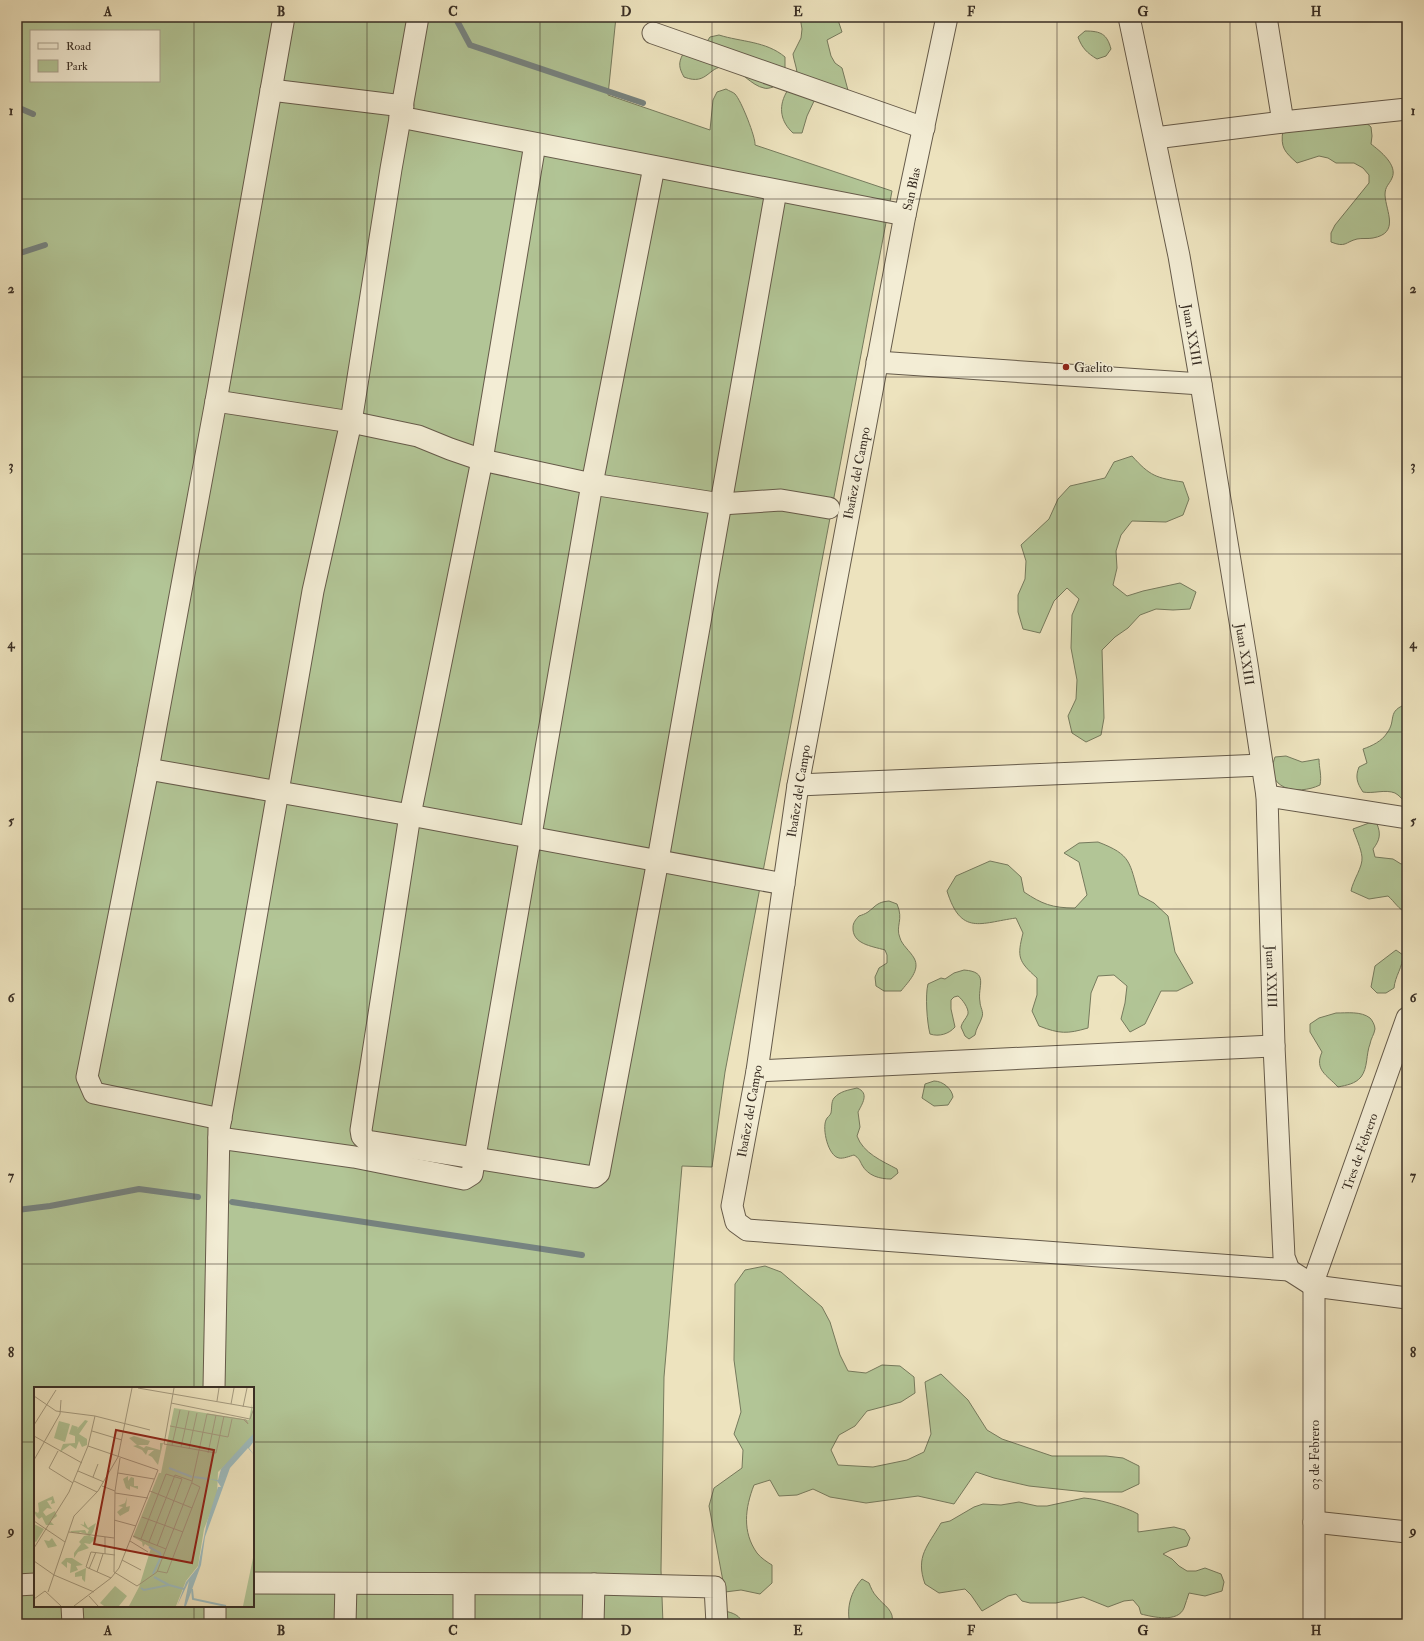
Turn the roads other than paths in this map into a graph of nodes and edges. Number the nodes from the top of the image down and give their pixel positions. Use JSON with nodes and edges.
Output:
{"nodes":[{"id":1,"x":284,"y":17,"type":"edge"},
{"id":2,"x":418,"y":17,"type":"edge"},
{"id":3,"x":947,"y":17,"type":"edge"},
{"id":4,"x":1129,"y":17,"type":"edge"},
{"id":5,"x":1266,"y":17,"type":"edge"},
{"id":6,"x":653,"y":33,"type":"dead end"},
{"id":7,"x":271,"y":90,"type":"junction"},
{"id":8,"x":1407,"y":108,"type":"edge"},
{"id":9,"x":401,"y":112,"type":"junction"},
{"id":10,"x":1283,"y":122,"type":"junction"},
{"id":11,"x":924,"y":128,"type":"junction"},
{"id":12,"x":1155,"y":138,"type":"junction"},
{"id":13,"x":535,"y":144,"type":"junction"},
{"id":14,"x":654,"y":167,"type":"junction"},
{"id":15,"x":776,"y":191,"type":"junction"},
{"id":16,"x":905,"y":215,"type":"junction"},
{"id":17,"x":877,"y":362,"type":"junction"},
{"id":18,"x":1202,"y":384,"type":"junction"},
{"id":19,"x":216,"y":401,"type":"junction"},
{"id":20,"x":351,"y":422,"type":"junction"},
{"id":21,"x":482,"y":460,"type":"junction"},
{"id":22,"x":592,"y":484,"type":"junction"},
{"id":23,"x":721,"y":504,"type":"junction"},
{"id":24,"x":829,"y":508,"type":"dead end"},
{"id":25,"x":1262,"y":765,"type":"junction"},
{"id":26,"x":148,"y":769,"type":"junction"},
{"id":27,"x":798,"y":785,"type":"junction"},
{"id":28,"x":277,"y":792,"type":"junction"},
{"id":29,"x":1267,"y":796,"type":"junction"},
{"id":30,"x":410,"y":814,"type":"junction"},
{"id":31,"x":1407,"y":818,"type":"edge"},
{"id":32,"x":531,"y":837,"type":"junction"},
{"id":33,"x":658,"y":860,"type":"junction"},
{"id":34,"x":784,"y":884,"type":"junction"},
{"id":35,"x":1407,"y":1018,"type":"edge"},
{"id":36,"x":1274,"y":1046,"type":"junction"},
{"id":37,"x":757,"y":1071,"type":"junction"},
{"id":38,"x":220,"y":1129,"type":"junction"},
{"id":39,"x":475,"y":1157,"type":"junction"},
{"id":40,"x":1289,"y":1270,"type":"junction"},
{"id":41,"x":1314,"y":1286,"type":"junction"},
{"id":42,"x":1407,"y":1298,"type":"edge"},
{"id":43,"x":214,"y":1387,"type":"edge"},
{"id":44,"x":1314,"y":1522,"type":"junction"},
{"id":45,"x":1407,"y":1532,"type":"edge"},
{"id":46,"x":254,"y":1583,"type":"edge"},
{"id":47,"x":34,"y":1584,"type":"edge"},
{"id":48,"x":346,"y":1584,"type":"junction"},
{"id":49,"x":464,"y":1584,"type":"junction"},
{"id":50,"x":594,"y":1584,"type":"junction"},
{"id":51,"x":17,"y":1585,"type":"edge"},
{"id":52,"x":72,"y":1607,"type":"edge"},
{"id":53,"x":215,"y":1607,"type":"edge"},
{"id":54,"x":72,"y":1624,"type":"edge"},
{"id":55,"x":214,"y":1624,"type":"edge"},
{"id":56,"x":345,"y":1624,"type":"edge"},
{"id":57,"x":464,"y":1624,"type":"edge"},
{"id":58,"x":593,"y":1624,"type":"edge"},
{"id":59,"x":717,"y":1624,"type":"edge"},
{"id":60,"x":1314,"y":1624,"type":"edge"}],
"edges":[{"from":1,"to":7,"type":"street"},
{"from":2,"to":9,"type":"street"},
{"from":3,"to":11,"type":"street","name":"San Blas"},
{"from":4,"to":12,"type":"street","name":"Juan XXIII"},
{"from":5,"to":10,"type":"street"},
{"from":6,"to":11,"type":"street"},
{"from":7,"to":9,"type":"street"},
{"from":7,"to":19,"type":"street"},
{"from":8,"to":10,"type":"street"},
{"from":9,"to":13,"type":"street"},
{"from":9,"to":20,"type":"street"},
{"from":10,"to":12,"type":"street"},
{"from":11,"to":16,"type":"street","name":"San Blas"},
{"from":12,"to":18,"type":"street","name":"Juan XXIII"},
{"from":13,"to":14,"type":"street"},
{"from":13,"to":21,"type":"street"},
{"from":14,"to":15,"type":"street"},
{"from":14,"to":22,"type":"street"},
{"from":15,"to":16,"type":"street"},
{"from":15,"to":23,"type":"street"},
{"from":16,"to":17,"type":"street","name":"San Blas"},
{"from":17,"to":18,"type":"street"},
{"from":17,"to":27,"type":"street","name":"Ibañez del Campo"},
{"from":18,"to":25,"type":"street","name":"Juan XXIII"},
{"from":19,"to":20,"type":"street"},
{"from":19,"to":26,"type":"street"},
{"from":20,"to":21,"type":"street"},
{"from":20,"to":28,"type":"street"},
{"from":21,"to":22,"type":"street"},
{"from":21,"to":30,"type":"street"},
{"from":22,"to":23,"type":"street"},
{"from":22,"to":32,"type":"street"},
{"from":23,"to":24,"type":"street"},
{"from":23,"to":33,"type":"street"},
{"from":25,"to":27,"type":"street"},
{"from":25,"to":29,"type":"street","name":"Juan XXIII"},
{"from":26,"to":28,"type":"street"},
{"from":26,"to":38,"type":"street"},
{"from":27,"to":34,"type":"street","name":"Ibañez del Campo"},
{"from":28,"to":30,"type":"street"},
{"from":28,"to":38,"type":"street"},
{"from":29,"to":31,"type":"street"},
{"from":29,"to":36,"type":"street","name":"Juan XXIII"},
{"from":30,"to":32,"type":"street"},
{"from":30,"to":39,"type":"street"},
{"from":32,"to":33,"type":"street"},
{"from":32,"to":39,"type":"street"},
{"from":33,"to":34,"type":"street"},
{"from":33,"to":39,"type":"street"},
{"from":34,"to":37,"type":"street","name":"Ibañez del Campo"},
{"from":35,"to":41,"type":"street","name":"Tres de Febrero"},
{"from":36,"to":37,"type":"street"},
{"from":36,"to":40,"type":"street","name":"Juan XXIII"},
{"from":37,"to":40,"type":"street","name":"Ibañez del Campo"},
{"from":38,"to":39,"type":"street"},
{"from":38,"to":43,"type":"street"},
{"from":40,"to":41,"type":"street"},
{"from":41,"to":42,"type":"street"},
{"from":41,"to":44,"type":"street","name":"03 de Febrero"},
{"from":44,"to":45,"type":"street"},
{"from":44,"to":60,"type":"street","name":"03 de Febrero"},
{"from":46,"to":48,"type":"street"},
{"from":47,"to":51,"type":"street"},
{"from":48,"to":49,"type":"street"},
{"from":48,"to":56,"type":"street"},
{"from":49,"to":50,"type":"street"},
{"from":49,"to":57,"type":"street"},
{"from":50,"to":58,"type":"street"},
{"from":50,"to":59,"type":"street"},
{"from":52,"to":54,"type":"street"},
{"from":53,"to":55,"type":"street"}]}
